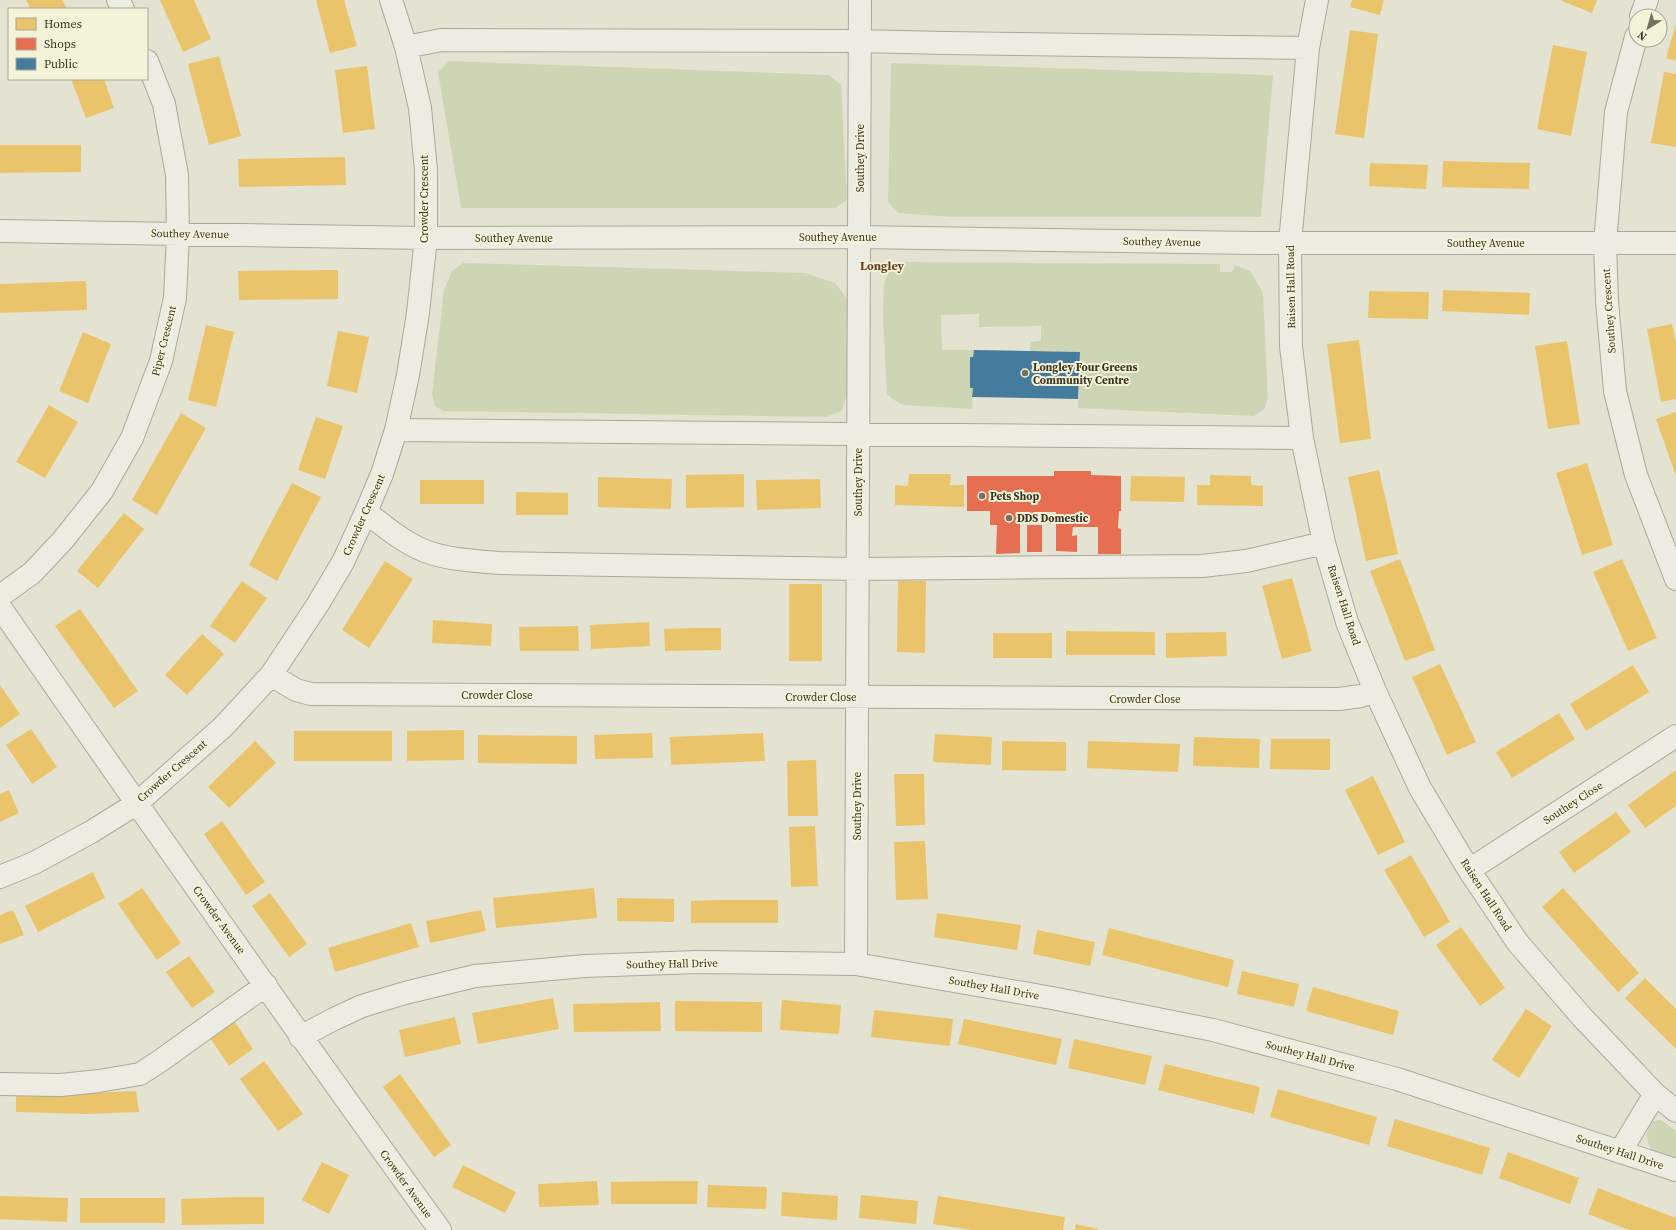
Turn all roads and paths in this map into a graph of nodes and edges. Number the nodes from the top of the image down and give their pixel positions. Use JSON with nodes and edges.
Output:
{"nodes":[{"id":1,"x":391,"y":0,"type":"edge"},
{"id":2,"x":860,"y":0,"type":"edge"},
{"id":3,"x":1317,"y":0,"type":"edge"},
{"id":4,"x":860,"y":41,"type":"junction"},
{"id":5,"x":406,"y":47,"type":"junction"},
{"id":6,"x":1308,"y":48,"type":"junction"},
{"id":7,"x":1633,"y":48,"type":"edge"},
{"id":8,"x":148,"y":64,"type":"edge"},
{"id":9,"x":0,"y":232,"type":"edge"},
{"id":10,"x":178,"y":234,"type":"junction"},
{"id":11,"x":859,"y":237,"type":"junction"},
{"id":12,"x":426,"y":238,"type":"junction"},
{"id":13,"x":1605,"y":242,"type":"junction"},
{"id":14,"x":1290,"y":243,"type":"junction"},
{"id":15,"x":1676,"y":243,"type":"edge"},
{"id":16,"x":396,"y":430,"type":"junction"},
{"id":17,"x":858,"y":434,"type":"junction"},
{"id":18,"x":1302,"y":438,"type":"junction"},
{"id":19,"x":366,"y":512,"type":"junction"},
{"id":20,"x":1324,"y":543,"type":"junction"},
{"id":21,"x":858,"y":569,"type":"junction"},
{"id":22,"x":1676,"y":579,"type":"edge"},
{"id":23,"x":0,"y":596,"type":"edge"},
{"id":24,"x":0,"y":607,"type":"edge"},
{"id":25,"x":271,"y":675,"type":"junction"},
{"id":26,"x":1375,"y":691,"type":"junction"},
{"id":27,"x":857,"y":698,"type":"junction"},
{"id":28,"x":1676,"y":736,"type":"edge"},
{"id":29,"x":136,"y":804,"type":"junction"},
{"id":30,"x":1469,"y":870,"type":"junction"},
{"id":31,"x":0,"y":877,"type":"edge"},
{"id":32,"x":856,"y":964,"type":"junction"},
{"id":33,"x":266,"y":985,"type":"junction"},
{"id":34,"x":300,"y":1037,"type":"junction"},
{"id":35,"x":0,"y":1084,"type":"edge"},
{"id":36,"x":1655,"y":1094,"type":"junction"},
{"id":37,"x":1676,"y":1111,"type":"edge"},
{"id":38,"x":1620,"y":1152,"type":"junction"},
{"id":39,"x":1676,"y":1170,"type":"edge"},
{"id":40,"x":440,"y":1230,"type":"edge"}],
"edges":[{"from":1,"to":5,"type":"street","name":"Crowder Crescent"},
{"from":2,"to":4,"type":"street","name":"Southey Drive"},
{"from":3,"to":6,"type":"street","name":"Raisen Hall Road"},
{"from":4,"to":5,"type":"street"},
{"from":4,"to":6,"type":"street"},
{"from":4,"to":11,"type":"street","name":"Southey Drive"},
{"from":5,"to":12,"type":"street","name":"Crowder Crescent"},
{"from":6,"to":14,"type":"street","name":"Raisen Hall Road"},
{"from":7,"to":13,"type":"street","name":"Southey Crescent"},
{"from":8,"to":10,"type":"street","name":"Piper Crescent"},
{"from":9,"to":10,"type":"street","name":"Southey Avenue"},
{"from":10,"to":12,"type":"street","name":"Southey Avenue"},
{"from":10,"to":23,"type":"street","name":"Piper Crescent"},
{"from":11,"to":12,"type":"street","name":"Southey Avenue"},
{"from":11,"to":14,"type":"street","name":"Southey Avenue"},
{"from":11,"to":17,"type":"street","name":"Southey Drive"},
{"from":12,"to":16,"type":"street","name":"Crowder Crescent"},
{"from":13,"to":14,"type":"street","name":"Southey Avenue"},
{"from":13,"to":15,"type":"street","name":"Southey Avenue"},
{"from":13,"to":22,"type":"street","name":"Southey Crescent"},
{"from":14,"to":18,"type":"street","name":"Raisen Hall Road"},
{"from":16,"to":17,"type":"street"},
{"from":16,"to":19,"type":"street","name":"Crowder Crescent"},
{"from":17,"to":18,"type":"street"},
{"from":17,"to":21,"type":"street","name":"Southey Drive"},
{"from":18,"to":20,"type":"street","name":"Raisen Hall Road"},
{"from":19,"to":21,"type":"street"},
{"from":19,"to":25,"type":"street","name":"Crowder Crescent"},
{"from":20,"to":21,"type":"street"},
{"from":20,"to":26,"type":"street","name":"Raisen Hall Road"},
{"from":21,"to":27,"type":"street","name":"Southey Drive"},
{"from":24,"to":29,"type":"street","name":"Crowder Avenue"},
{"from":25,"to":27,"type":"street","name":"Crowder Close"},
{"from":25,"to":29,"type":"street","name":"Crowder Crescent"},
{"from":26,"to":27,"type":"street","name":"Crowder Close"},
{"from":26,"to":30,"type":"street","name":"Raisen Hall Road"},
{"from":27,"to":32,"type":"street","name":"Southey Drive"},
{"from":28,"to":30,"type":"street","name":"Southey Close"},
{"from":29,"to":31,"type":"street","name":"Crowder Crescent"},
{"from":29,"to":33,"type":"street","name":"Crowder Avenue"},
{"from":30,"to":36,"type":"street","name":"Raisen Hall Road"},
{"from":32,"to":34,"type":"street","name":"Southey Hall Drive"},
{"from":32,"to":38,"type":"street","name":"Southey Hall Drive"},
{"from":33,"to":34,"type":"street","name":"Crowder Avenue"},
{"from":33,"to":35,"type":"street"},
{"from":34,"to":40,"type":"street","name":"Crowder Avenue"},
{"from":36,"to":37,"type":"street","name":"Raisen Hall Road"},
{"from":36,"to":38,"type":"street"},
{"from":38,"to":39,"type":"street","name":"Southey Hall Drive"}]}
